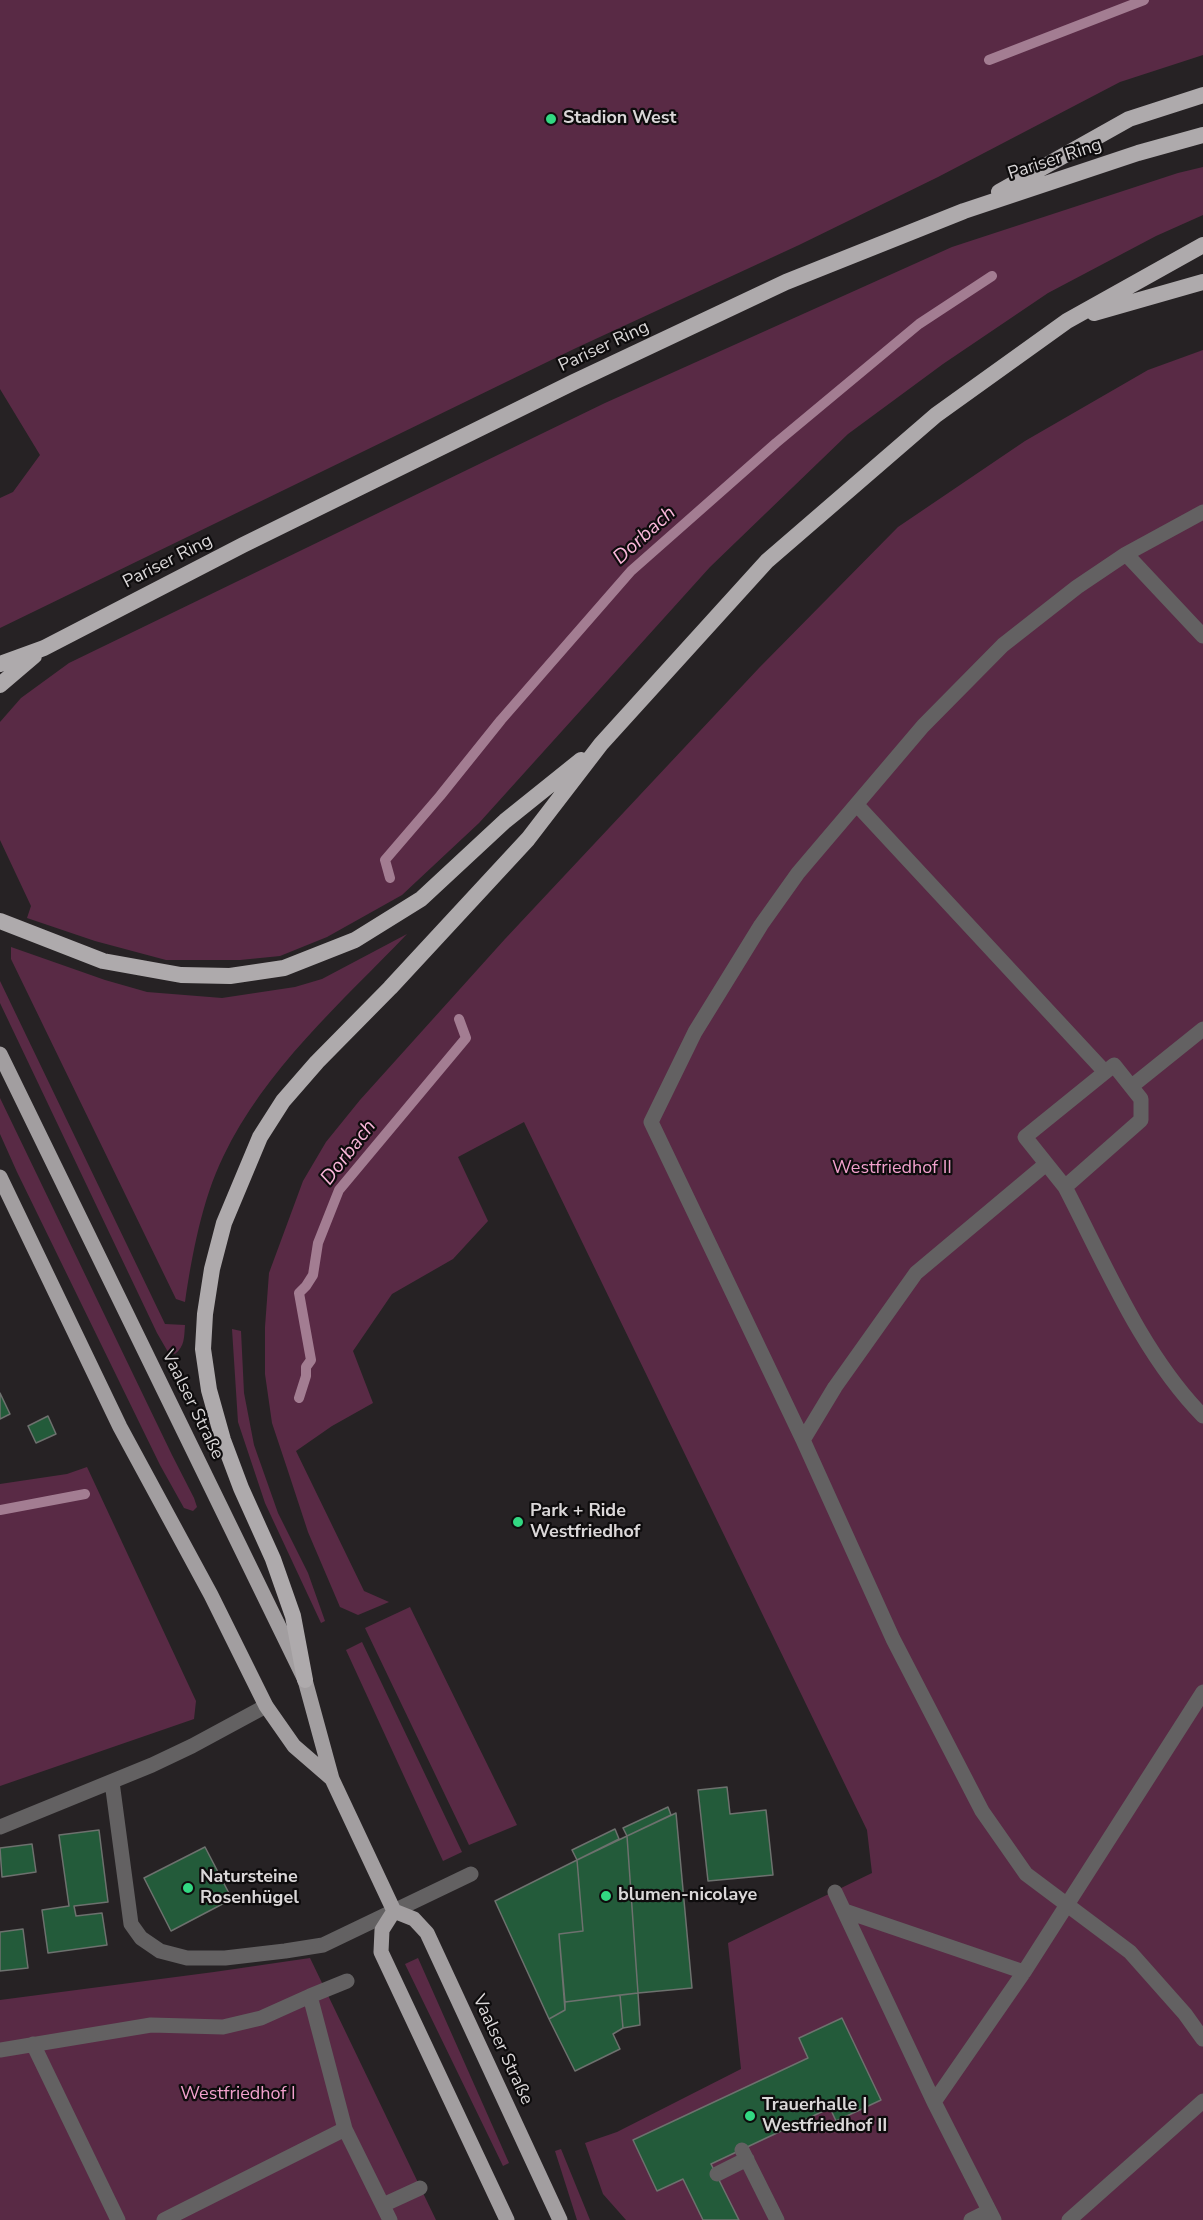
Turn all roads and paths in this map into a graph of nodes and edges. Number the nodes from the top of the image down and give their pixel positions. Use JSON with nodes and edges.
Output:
{"nodes":[{"id":1,"x":1203,"y":95,"type":"edge"},
{"id":2,"x":1203,"y":135,"type":"edge"},
{"id":3,"x":964,"y":211,"type":"junction"},
{"id":4,"x":1203,"y":245,"type":"edge"},
{"id":5,"x":1203,"y":282,"type":"edge"},
{"id":6,"x":1067,"y":321,"type":"junction"},
{"id":7,"x":1203,"y":512,"type":"edge"},
{"id":8,"x":1126,"y":554,"type":"junction"},
{"id":9,"x":1203,"y":636,"type":"edge"},
{"id":10,"x":44,"y":648,"type":"junction"},
{"id":11,"x":0,"y":664,"type":"edge"},
{"id":12,"x":0,"y":685,"type":"edge"},
{"id":13,"x":601,"y":744,"type":"junction"},
{"id":14,"x":857,"y":805,"type":"junction"},
{"id":15,"x":0,"y":921,"type":"edge"},
{"id":16,"x":1203,"y":1029,"type":"edge"},
{"id":17,"x":0,"y":1054,"type":"edge"},
{"id":18,"x":1105,"y":1072,"type":"junction"},
{"id":19,"x":1132,"y":1086,"type":"junction"},
{"id":20,"x":1046,"y":1164,"type":"junction"},
{"id":21,"x":0,"y":1177,"type":"edge"},
{"id":22,"x":1065,"y":1187,"type":"junction"},
{"id":23,"x":1203,"y":1416,"type":"edge"},
{"id":24,"x":803,"y":1440,"type":"junction"},
{"id":25,"x":305,"y":1680,"type":"junction"},
{"id":26,"x":1203,"y":1692,"type":"edge"},
{"id":27,"x":266,"y":1706,"type":"junction"},
{"id":28,"x":332,"y":1779,"type":"junction"},
{"id":29,"x":112,"y":1782,"type":"junction"},
{"id":30,"x":0,"y":1827,"type":"edge"},
{"id":31,"x":471,"y":1874,"type":"dead end"},
{"id":32,"x":836,"y":1892,"type":"dead end"},
{"id":33,"x":1067,"y":1906,"type":"junction"},
{"id":34,"x":394,"y":1911,"type":"junction"},
{"id":35,"x":845,"y":1911,"type":"junction"},
{"id":36,"x":1024,"y":1972,"type":"junction"},
{"id":37,"x":347,"y":1981,"type":"dead end"},
{"id":38,"x":310,"y":1996,"type":"junction"},
{"id":39,"x":1203,"y":2039,"type":"edge"},
{"id":40,"x":33,"y":2044,"type":"junction"},
{"id":41,"x":0,"y":2050,"type":"edge"},
{"id":42,"x":1203,"y":2101,"type":"edge"},
{"id":43,"x":934,"y":2102,"type":"junction"},
{"id":44,"x":345,"y":2129,"type":"junction"},
{"id":45,"x":717,"y":2174,"type":"dead end"},
{"id":46,"x":420,"y":2188,"type":"dead end"},
{"id":47,"x":383,"y":2205,"type":"junction"},
{"id":48,"x":992,"y":2215,"type":"edge"},
{"id":49,"x":118,"y":2220,"type":"edge"},
{"id":50,"x":164,"y":2220,"type":"edge"},
{"id":51,"x":390,"y":2220,"type":"edge"},
{"id":52,"x":507,"y":2220,"type":"edge"},
{"id":53,"x":560,"y":2220,"type":"edge"},
{"id":54,"x":777,"y":2220,"type":"edge"},
{"id":55,"x":971,"y":2220,"type":"edge"},
{"id":56,"x":1069,"y":2220,"type":"edge"}],
"edges":[{"from":1,"to":3,"type":"highway"},
{"from":2,"to":3,"type":"highway","name":"Pariser Ring"},
{"from":3,"to":10,"type":"highway","name":"Pariser Ring"},
{"from":4,"to":6,"type":"highway"},
{"from":5,"to":6,"type":"highway"},
{"from":6,"to":13,"type":"highway"},
{"from":7,"to":8,"type":"lane"},
{"from":8,"to":9,"type":"lane"},
{"from":8,"to":14,"type":"lane"},
{"from":10,"to":11,"type":"highway"},
{"from":10,"to":12,"type":"highway"},
{"from":13,"to":15,"type":"highway"},
{"from":13,"to":25,"type":"highway"},
{"from":14,"to":18,"type":"lane"},
{"from":14,"to":24,"type":"lane"},
{"from":16,"to":19,"type":"lane"},
{"from":17,"to":25,"type":"main road","name":"Vaalser Straße"},
{"from":18,"to":19,"type":"lane"},
{"from":18,"to":20,"type":"lane"},
{"from":19,"to":22,"type":"lane"},
{"from":20,"to":22,"type":"lane"},
{"from":20,"to":24,"type":"lane"},
{"from":21,"to":27,"type":"main road","name":"Vaalser Straße"},
{"from":22,"to":23,"type":"lane"},
{"from":24,"to":33,"type":"lane"},
{"from":25,"to":28,"type":"main road","name":"Vaalser Straße"},
{"from":26,"to":33,"type":"lane"},
{"from":27,"to":28,"type":"main road","name":"Vaalser Straße"},
{"from":27,"to":29,"type":"lane"},
{"from":28,"to":34,"type":"main road","name":"Vaalser Straße"},
{"from":29,"to":30,"type":"lane"},
{"from":29,"to":34,"type":"lane"},
{"from":31,"to":34,"type":"lane"},
{"from":32,"to":35,"type":"lane"},
{"from":33,"to":36,"type":"lane"},
{"from":33,"to":39,"type":"lane"},
{"from":34,"to":52,"type":"main road"},
{"from":34,"to":53,"type":"main road","name":"Vaalser Straße"},
{"from":35,"to":36,"type":"lane"},
{"from":35,"to":43,"type":"lane"},
{"from":36,"to":43,"type":"lane"},
{"from":37,"to":38,"type":"lane"},
{"from":38,"to":40,"type":"lane"},
{"from":38,"to":44,"type":"lane"},
{"from":40,"to":41,"type":"lane"},
{"from":40,"to":49,"type":"lane"},
{"from":42,"to":56,"type":"lane"},
{"from":43,"to":48,"type":"lane"},
{"from":44,"to":47,"type":"lane"},
{"from":44,"to":50,"type":"lane"},
{"from":45,"to":54,"type":"lane"},
{"from":46,"to":47,"type":"lane"},
{"from":47,"to":51,"type":"lane"},
{"from":48,"to":55,"type":"lane"}]}
